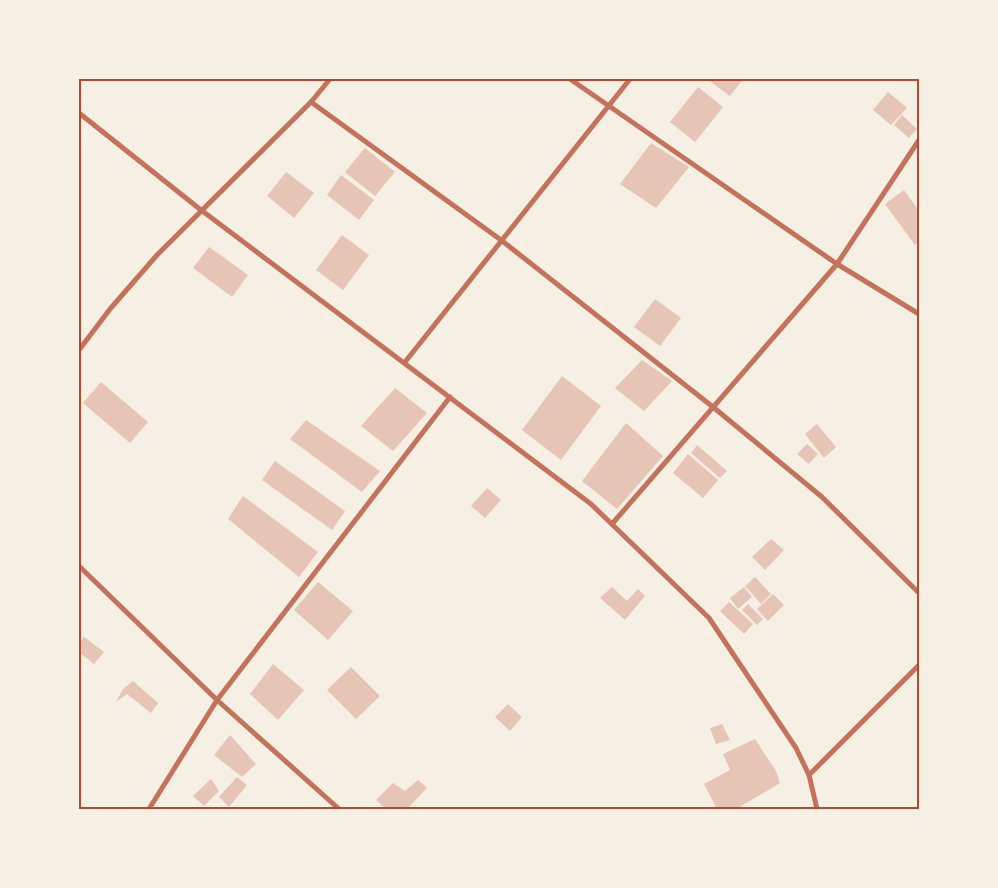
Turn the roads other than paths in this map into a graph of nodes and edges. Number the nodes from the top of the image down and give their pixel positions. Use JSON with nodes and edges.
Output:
{"nodes":[{"id":1,"x":330,"y":79,"type":"edge"},
{"id":2,"x":570,"y":79,"type":"edge"},
{"id":3,"x":630,"y":79,"type":"edge"},
{"id":4,"x":311,"y":102,"type":"junction"},
{"id":5,"x":609,"y":105,"type":"junction"},
{"id":6,"x":79,"y":113,"type":"edge"},
{"id":7,"x":919,"y":140,"type":"edge"},
{"id":8,"x":201,"y":210,"type":"junction"},
{"id":9,"x":501,"y":240,"type":"junction"},
{"id":10,"x":837,"y":264,"type":"junction"},
{"id":11,"x":919,"y":314,"type":"edge"},
{"id":12,"x":79,"y":350,"type":"edge"},
{"id":13,"x":405,"y":362,"type":"junction"},
{"id":14,"x":450,"y":397,"type":"junction"},
{"id":15,"x":713,"y":407,"type":"junction"},
{"id":16,"x":612,"y":524,"type":"junction"},
{"id":17,"x":79,"y":566,"type":"edge"},
{"id":18,"x":919,"y":593,"type":"edge"},
{"id":19,"x":919,"y":666,"type":"edge"},
{"id":20,"x":217,"y":700,"type":"junction"},
{"id":21,"x":809,"y":775,"type":"junction"},
{"id":22,"x":149,"y":809,"type":"edge"},
{"id":23,"x":339,"y":809,"type":"edge"},
{"id":24,"x":816,"y":809,"type":"edge"}],
"edges":[{"from":1,"to":4,"type":"street"},
{"from":2,"to":5,"type":"street"},
{"from":3,"to":5,"type":"street"},
{"from":4,"to":8,"type":"street"},
{"from":4,"to":9,"type":"street"},
{"from":5,"to":9,"type":"street"},
{"from":5,"to":10,"type":"street"},
{"from":6,"to":8,"type":"street"},
{"from":7,"to":10,"type":"street"},
{"from":8,"to":12,"type":"street"},
{"from":8,"to":13,"type":"street"},
{"from":9,"to":13,"type":"street"},
{"from":9,"to":15,"type":"street"},
{"from":10,"to":11,"type":"street"},
{"from":10,"to":15,"type":"street"},
{"from":13,"to":14,"type":"street"},
{"from":14,"to":16,"type":"street"},
{"from":14,"to":20,"type":"street"},
{"from":15,"to":16,"type":"street"},
{"from":15,"to":18,"type":"street"},
{"from":16,"to":21,"type":"street"},
{"from":17,"to":20,"type":"street"},
{"from":19,"to":21,"type":"street"},
{"from":20,"to":22,"type":"street"},
{"from":20,"to":23,"type":"street"},
{"from":21,"to":24,"type":"street"}]}
